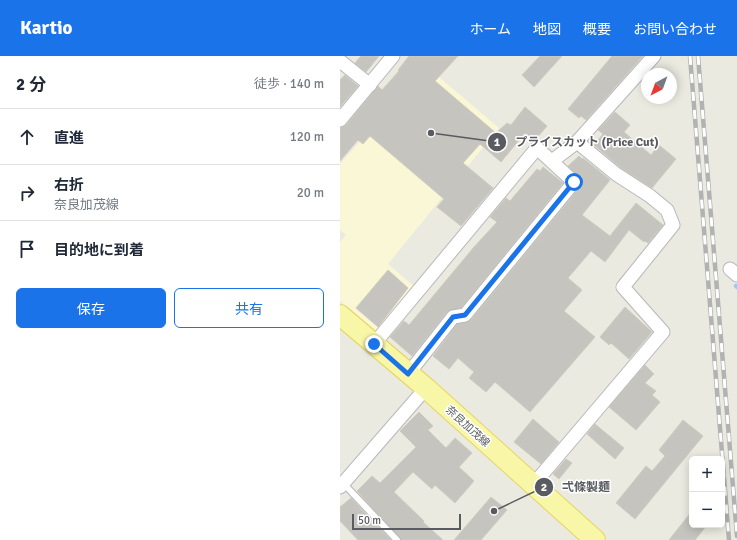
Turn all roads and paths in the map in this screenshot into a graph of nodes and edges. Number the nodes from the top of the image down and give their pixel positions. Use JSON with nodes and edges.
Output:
{"nodes":[{"id":1,"x":393,"y":56,"type":"edge"},
{"id":2,"x":654,"y":56,"type":"edge"},
{"id":3,"x":340,"y":61,"type":"edge"},
{"id":4,"x":370,"y":85,"type":"junction"},
{"id":5,"x":340,"y":120,"type":"edge"},
{"id":6,"x":577,"y":142,"type":"junction"},
{"id":7,"x":552,"y":161,"type":"junction"},
{"id":8,"x":340,"y":314,"type":"edge"},
{"id":9,"x":374,"y":344,"type":"junction"},
{"id":10,"x":408,"y":374,"type":"junction"},
{"id":11,"x":426,"y":388,"type":"junction"},
{"id":12,"x":342,"y":485,"type":"edge"},
{"id":13,"x":533,"y":485,"type":"junction"},
{"id":14,"x":397,"y":540,"type":"edge"},
{"id":15,"x":595,"y":540,"type":"edge"}],
"edges":[{"from":1,"to":4,"type":"street"},
{"from":2,"to":6,"type":"street"},
{"from":3,"to":4,"type":"street"},
{"from":4,"to":5,"type":"street"},
{"from":6,"to":7,"type":"street"},
{"from":6,"to":13,"type":"street"},
{"from":7,"to":9,"type":"street"},
{"from":7,"to":10,"type":"street"},
{"from":8,"to":9,"type":"main road","name":"奈良加茂線"},
{"from":9,"to":10,"type":"main road","name":"奈良加茂線"},
{"from":10,"to":11,"type":"main road","name":"奈良加茂線"},
{"from":11,"to":12,"type":"street"},
{"from":11,"to":13,"type":"main road","name":"奈良加茂線"},
{"from":12,"to":14,"type":"lane"},
{"from":13,"to":15,"type":"main road","name":"奈良加茂線"}]}
